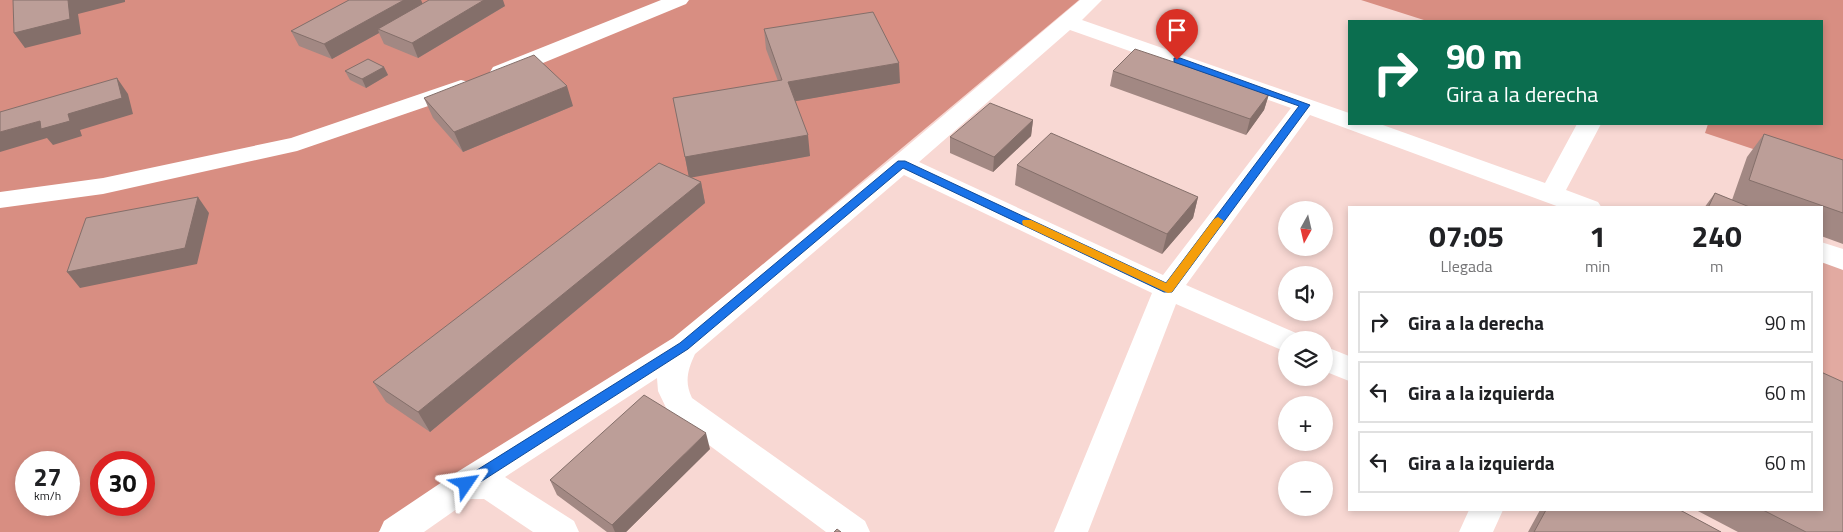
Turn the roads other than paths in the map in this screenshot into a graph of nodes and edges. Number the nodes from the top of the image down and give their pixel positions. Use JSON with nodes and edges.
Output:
{"nodes":[{"id":1,"x":679,"y":0,"type":"edge"},
{"id":2,"x":1092,"y":0,"type":"edge"},
{"id":3,"x":1068,"y":22,"type":"junction"},
{"id":4,"x":1305,"y":105,"type":"junction"},
{"id":5,"x":1348,"y":120,"type":"edge"},
{"id":6,"x":1362,"y":125,"type":"edge"},
{"id":7,"x":1588,"y":125,"type":"edge"},
{"id":8,"x":902,"y":164,"type":"junction"},
{"id":9,"x":1551,"y":194,"type":"junction"},
{"id":10,"x":0,"y":200,"type":"edge"},
{"id":11,"x":1584,"y":206,"type":"edge"},
{"id":12,"x":1823,"y":253,"type":"edge"},
{"id":13,"x":1843,"y":260,"type":"edge"},
{"id":14,"x":1168,"y":289,"type":"junction"},
{"id":15,"x":1278,"y":337,"type":"edge"},
{"id":16,"x":684,"y":346,"type":"junction"},
{"id":17,"x":1333,"y":362,"type":"edge"},
{"id":18,"x":1348,"y":369,"type":"edge"},
{"id":19,"x":466,"y":484,"type":"junction"},
{"id":20,"x":1486,"y":511,"type":"edge"},
{"id":21,"x":396,"y":532,"type":"edge"},
{"id":22,"x":562,"y":532,"type":"edge"},
{"id":23,"x":853,"y":532,"type":"edge"},
{"id":24,"x":1071,"y":532,"type":"edge"},
{"id":25,"x":1476,"y":532,"type":"edge"}],
"edges":[{"from":1,"to":10,"type":"street"},
{"from":2,"to":3,"type":"street"},
{"from":3,"to":4,"type":"street"},
{"from":3,"to":8,"type":"street"},
{"from":4,"to":5,"type":"street"},
{"from":4,"to":14,"type":"street"},
{"from":6,"to":9,"type":"street"},
{"from":7,"to":9,"type":"street"},
{"from":8,"to":14,"type":"street"},
{"from":8,"to":16,"type":"street"},
{"from":9,"to":11,"type":"street"},
{"from":12,"to":13,"type":"street"},
{"from":14,"to":15,"type":"street"},
{"from":14,"to":24,"type":"street"},
{"from":16,"to":19,"type":"street"},
{"from":16,"to":23,"type":"street"},
{"from":17,"to":18,"type":"street"},
{"from":19,"to":21,"type":"street"},
{"from":19,"to":22,"type":"street"},
{"from":20,"to":25,"type":"street"}]}
